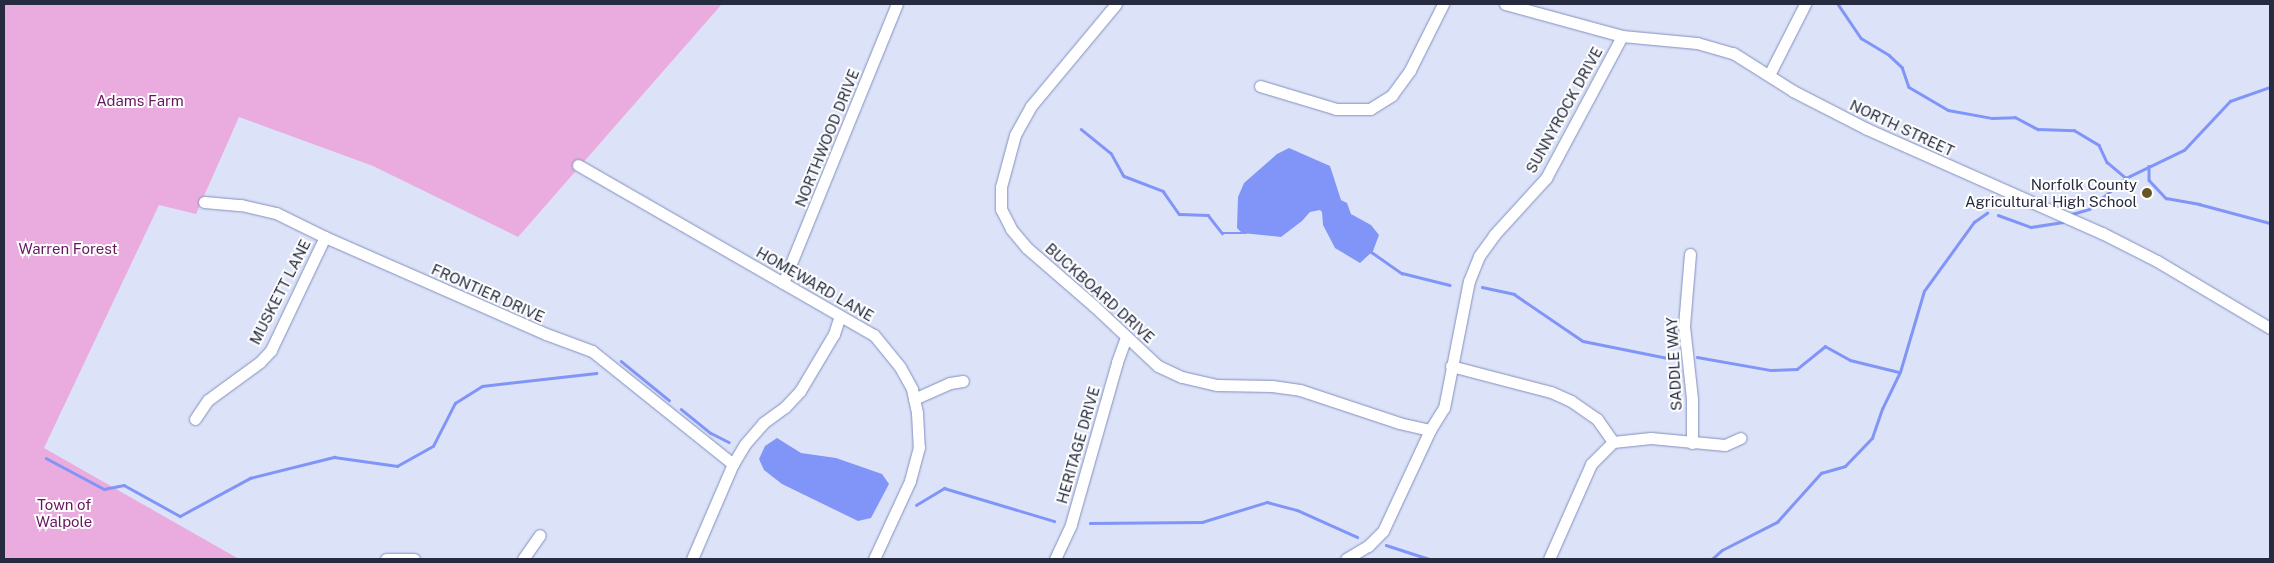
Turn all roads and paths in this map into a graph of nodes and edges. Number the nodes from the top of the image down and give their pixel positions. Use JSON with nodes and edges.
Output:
{"nodes":[{"id":1,"x":897,"y":4,"type":"edge"},
{"id":2,"x":1116,"y":4,"type":"edge"},
{"id":3,"x":1443,"y":4,"type":"edge"},
{"id":4,"x":1505,"y":4,"type":"edge"},
{"id":5,"x":1805,"y":4,"type":"edge"},
{"id":6,"x":1622,"y":36,"type":"junction"},
{"id":7,"x":1769,"y":75,"type":"junction"},
{"id":8,"x":1260,"y":86,"type":"dead end"},
{"id":9,"x":578,"y":165,"type":"dead end"},
{"id":10,"x":204,"y":202,"type":"dead end"},
{"id":11,"x":325,"y":237,"type":"junction"},
{"id":12,"x":1690,"y":254,"type":"dead end"},
{"id":13,"x":783,"y":283,"type":"junction"},
{"id":14,"x":840,"y":316,"type":"junction"},
{"id":15,"x":2270,"y":328,"type":"edge"},
{"id":16,"x":1126,"y":337,"type":"junction"},
{"id":17,"x":1451,"y":366,"type":"junction"},
{"id":18,"x":963,"y":381,"type":"dead end"},
{"id":19,"x":914,"y":399,"type":"junction"},
{"id":20,"x":196,"y":419,"type":"dead end"},
{"id":21,"x":1430,"y":430,"type":"junction"},
{"id":22,"x":1741,"y":438,"type":"dead end"},
{"id":23,"x":1613,"y":442,"type":"junction"},
{"id":24,"x":1692,"y":443,"type":"junction"},
{"id":25,"x":733,"y":464,"type":"junction"},
{"id":26,"x":540,"y":535,"type":"dead end"},
{"id":27,"x":386,"y":559,"type":"edge"},
{"id":28,"x":414,"y":559,"type":"edge"},
{"id":29,"x":523,"y":559,"type":"edge"},
{"id":30,"x":692,"y":559,"type":"edge"},
{"id":31,"x":874,"y":559,"type":"edge"},
{"id":32,"x":1055,"y":559,"type":"edge"},
{"id":33,"x":1346,"y":559,"type":"edge"},
{"id":34,"x":1549,"y":559,"type":"edge"}],
"edges":[{"from":1,"to":13,"type":"street","name":"NORTHWOOD DRIVE"},
{"from":2,"to":16,"type":"street","name":"BUCKBOARD DRIVE"},
{"from":3,"to":8,"type":"street"},
{"from":4,"to":6,"type":"street","name":"NORTH STREET"},
{"from":5,"to":7,"type":"street"},
{"from":6,"to":7,"type":"street","name":"NORTH STREET"},
{"from":6,"to":17,"type":"street","name":"SUNNYROCK DRIVE"},
{"from":7,"to":15,"type":"street","name":"NORTH STREET"},
{"from":9,"to":13,"type":"street","name":"HOMEWARD LANE"},
{"from":10,"to":11,"type":"street","name":"FRONTIER DRIVE"},
{"from":11,"to":20,"type":"street","name":"MUSKETT LANE"},
{"from":11,"to":25,"type":"street","name":"FRONTIER DRIVE"},
{"from":12,"to":24,"type":"street","name":"SADDLE WAY"},
{"from":13,"to":14,"type":"street","name":"HOMEWARD LANE"},
{"from":14,"to":19,"type":"street","name":"HOMEWARD LANE"},
{"from":14,"to":25,"type":"street"},
{"from":16,"to":21,"type":"street","name":"BUCKBOARD DRIVE"},
{"from":16,"to":32,"type":"street","name":"HERITAGE DRIVE"},
{"from":17,"to":21,"type":"street","name":"SUNNYROCK DRIVE"},
{"from":17,"to":23,"type":"street"},
{"from":18,"to":19,"type":"street"},
{"from":19,"to":31,"type":"street","name":"HOMEWARD LANE"},
{"from":21,"to":33,"type":"street","name":"SUNNYROCK DRIVE"},
{"from":22,"to":24,"type":"street"},
{"from":23,"to":24,"type":"street"},
{"from":23,"to":34,"type":"street"},
{"from":25,"to":30,"type":"street"},
{"from":26,"to":29,"type":"street"},
{"from":27,"to":28,"type":"street"}]}
